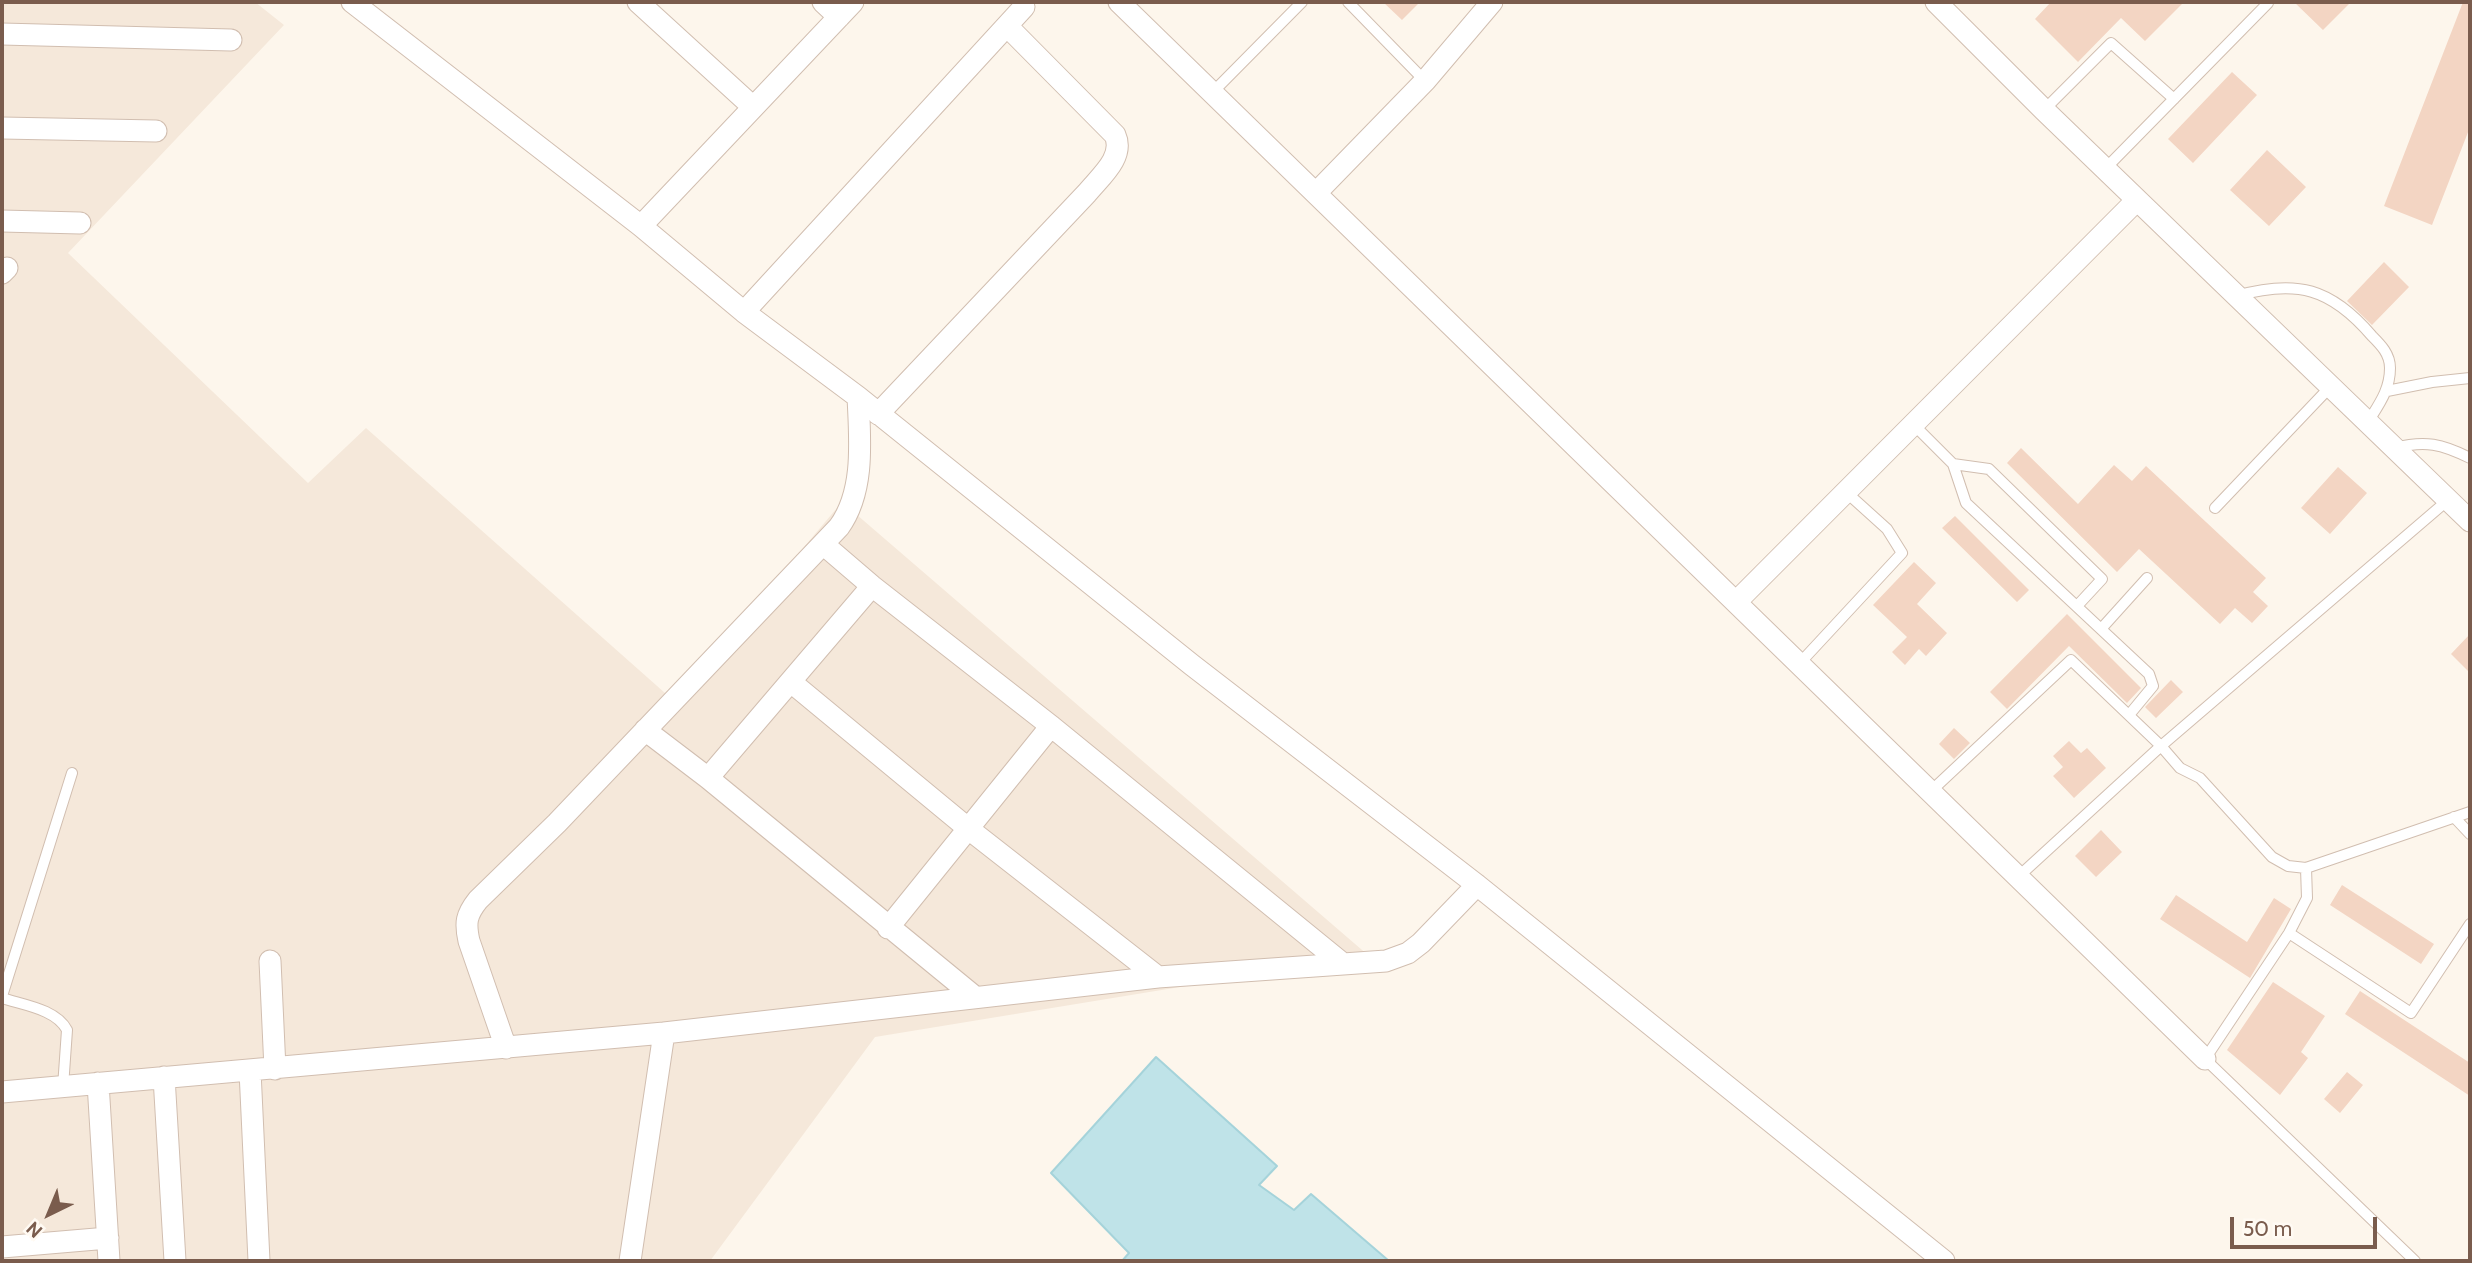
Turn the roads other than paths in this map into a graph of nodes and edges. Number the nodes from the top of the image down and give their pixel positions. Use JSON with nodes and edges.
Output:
{"nodes":[{"id":1,"x":352,"y":2,"type":"edge"},
{"id":2,"x":638,"y":2,"type":"edge"},
{"id":3,"x":823,"y":2,"type":"edge"},
{"id":4,"x":1119,"y":2,"type":"edge"},
{"id":5,"x":1302,"y":2,"type":"edge"},
{"id":6,"x":1348,"y":2,"type":"edge"},
{"id":7,"x":1492,"y":2,"type":"edge"},
{"id":8,"x":1936,"y":2,"type":"edge"},
{"id":9,"x":2268,"y":3,"type":"edge"},
{"id":10,"x":1024,"y":7,"type":"dead end"},
{"id":11,"x":846,"y":9,"type":"edge"},
{"id":12,"x":1007,"y":26,"type":"junction"},
{"id":13,"x":2,"y":34,"type":"edge"},
{"id":14,"x":231,"y":40,"type":"dead end"},
{"id":15,"x":1425,"y":81,"type":"junction"},
{"id":16,"x":1212,"y":93,"type":"junction"},
{"id":17,"x":2174,"y":99,"type":"junction"},
{"id":18,"x":753,"y":107,"type":"junction"},
{"id":19,"x":2044,"y":110,"type":"junction"},
{"id":20,"x":2,"y":128,"type":"edge"},
{"id":21,"x":156,"y":131,"type":"dead end"},
{"id":22,"x":2105,"y":169,"type":"junction"},
{"id":23,"x":1316,"y":193,"type":"junction"},
{"id":24,"x":2137,"y":200,"type":"junction"},
{"id":25,"x":2,"y":220,"type":"edge"},
{"id":26,"x":80,"y":223,"type":"dead end"},
{"id":27,"x":640,"y":226,"type":"junction"},
{"id":28,"x":2236,"y":296,"type":"junction"},
{"id":29,"x":744,"y":312,"type":"junction"},
{"id":30,"x":2470,"y":378,"type":"edge"},
{"id":31,"x":2331,"y":386,"type":"junction"},
{"id":32,"x":2387,"y":391,"type":"junction"},
{"id":33,"x":858,"y":397,"type":"junction"},
{"id":34,"x":878,"y":414,"type":"junction"},
{"id":35,"x":2368,"y":422,"type":"junction"},
{"id":36,"x":1913,"y":424,"type":"junction"},
{"id":37,"x":2395,"y":448,"type":"junction"},
{"id":38,"x":2470,"y":458,"type":"edge"},
{"id":39,"x":1953,"y":464,"type":"junction"},
{"id":40,"x":1846,"y":492,"type":"junction"},
{"id":41,"x":2448,"y":500,"type":"junction"},
{"id":42,"x":2215,"y":508,"type":"dead end"},
{"id":43,"x":2470,"y":521,"type":"edge"},
{"id":44,"x":823,"y":544,"type":"junction"},
{"id":45,"x":2147,"y":578,"type":"dead end"},
{"id":46,"x":872,"y":586,"type":"junction"},
{"id":47,"x":1736,"y":603,"type":"junction"},
{"id":48,"x":2077,"y":607,"type":"junction"},
{"id":49,"x":2101,"y":629,"type":"junction"},
{"id":50,"x":1799,"y":664,"type":"junction"},
{"id":51,"x":791,"y":682,"type":"junction"},
{"id":52,"x":2129,"y":715,"type":"junction"},
{"id":53,"x":1051,"y":726,"type":"junction"},
{"id":54,"x":645,"y":730,"type":"junction"},
{"id":55,"x":2161,"y":746,"type":"junction"},
{"id":56,"x":72,"y":774,"type":"dead end"},
{"id":57,"x":708,"y":778,"type":"junction"},
{"id":58,"x":1930,"y":792,"type":"junction"},
{"id":59,"x":2470,"y":812,"type":"edge"},
{"id":60,"x":2454,"y":817,"type":"junction"},
{"id":61,"x":970,"y":830,"type":"junction"},
{"id":62,"x":2470,"y":835,"type":"edge"},
{"id":63,"x":2306,"y":868,"type":"junction"},
{"id":64,"x":2018,"y":877,"type":"junction"},
{"id":65,"x":1477,"y":885,"type":"junction"},
{"id":66,"x":2470,"y":924,"type":"edge"},
{"id":67,"x":888,"y":928,"type":"junction"},
{"id":68,"x":2289,"y":933,"type":"junction"},
{"id":69,"x":270,"y":961,"type":"dead end"},
{"id":70,"x":1343,"y":964,"type":"junction"},
{"id":71,"x":1158,"y":977,"type":"junction"},
{"id":72,"x":2,"y":997,"type":"edge"},
{"id":73,"x":975,"y":997,"type":"junction"},
{"id":74,"x":664,"y":1033,"type":"junction"},
{"id":75,"x":506,"y":1048,"type":"junction"},
{"id":76,"x":2205,"y":1059,"type":"junction"},
{"id":77,"x":275,"y":1069,"type":"junction"},
{"id":78,"x":250,"y":1071,"type":"junction"},
{"id":79,"x":164,"y":1077,"type":"junction"},
{"id":80,"x":98,"y":1083,"type":"junction"},
{"id":81,"x":63,"y":1087,"type":"junction"},
{"id":82,"x":2,"y":1093,"type":"edge"},
{"id":83,"x":108,"y":1238,"type":"junction"},
{"id":84,"x":2,"y":1247,"type":"edge"},
{"id":85,"x":109,"y":1261,"type":"edge"},
{"id":86,"x":175,"y":1261,"type":"edge"},
{"id":87,"x":259,"y":1261,"type":"edge"},
{"id":88,"x":629,"y":1261,"type":"edge"},
{"id":89,"x":1944,"y":1261,"type":"edge"},
{"id":90,"x":2415,"y":1261,"type":"edge"}],
"edges":[{"from":1,"to":27,"type":"street"},
{"from":2,"to":18,"type":"street"},
{"from":3,"to":11,"type":"street"},
{"from":4,"to":16,"type":"street"},
{"from":5,"to":16,"type":"lane"},
{"from":6,"to":15,"type":"lane"},
{"from":7,"to":15,"type":"street"},
{"from":8,"to":19,"type":"street"},
{"from":9,"to":17,"type":"lane"},
{"from":10,"to":12,"type":"street"},
{"from":11,"to":18,"type":"street"},
{"from":12,"to":29,"type":"street"},
{"from":12,"to":34,"type":"street"},
{"from":13,"to":14,"type":"street"},
{"from":15,"to":23,"type":"street"},
{"from":16,"to":23,"type":"street"},
{"from":17,"to":19,"type":"lane"},
{"from":17,"to":22,"type":"lane"},
{"from":18,"to":27,"type":"street"},
{"from":19,"to":22,"type":"street"},
{"from":20,"to":21,"type":"street"},
{"from":22,"to":24,"type":"street"},
{"from":23,"to":47,"type":"street"},
{"from":24,"to":28,"type":"street"},
{"from":24,"to":36,"type":"street"},
{"from":25,"to":26,"type":"street"},
{"from":27,"to":29,"type":"street"},
{"from":28,"to":31,"type":"street"},
{"from":28,"to":32,"type":"lane"},
{"from":29,"to":33,"type":"street"},
{"from":30,"to":32,"type":"lane"},
{"from":31,"to":35,"type":"street"},
{"from":31,"to":42,"type":"lane"},
{"from":32,"to":35,"type":"lane"},
{"from":33,"to":34,"type":"street"},
{"from":33,"to":44,"type":"street"},
{"from":34,"to":65,"type":"street"},
{"from":35,"to":37,"type":"street"},
{"from":36,"to":39,"type":"lane"},
{"from":36,"to":40,"type":"street"},
{"from":37,"to":38,"type":"lane"},
{"from":37,"to":41,"type":"street"},
{"from":39,"to":48,"type":"lane"},
{"from":39,"to":48,"type":"lane"},
{"from":40,"to":47,"type":"street"},
{"from":40,"to":50,"type":"lane"},
{"from":41,"to":43,"type":"street"},
{"from":41,"to":55,"type":"lane"},
{"from":44,"to":46,"type":"street"},
{"from":44,"to":54,"type":"street"},
{"from":45,"to":49,"type":"lane"},
{"from":46,"to":51,"type":"street"},
{"from":46,"to":53,"type":"street"},
{"from":47,"to":50,"type":"street"},
{"from":48,"to":49,"type":"lane"},
{"from":49,"to":52,"type":"lane"},
{"from":50,"to":58,"type":"street"},
{"from":51,"to":57,"type":"street"},
{"from":51,"to":61,"type":"street"},
{"from":52,"to":55,"type":"lane"},
{"from":52,"to":58,"type":"lane"},
{"from":53,"to":61,"type":"street"},
{"from":53,"to":70,"type":"street"},
{"from":54,"to":57,"type":"street"},
{"from":54,"to":75,"type":"street"},
{"from":55,"to":63,"type":"lane"},
{"from":55,"to":64,"type":"lane"},
{"from":56,"to":72,"type":"lane"},
{"from":57,"to":67,"type":"street"},
{"from":58,"to":64,"type":"street"},
{"from":59,"to":60,"type":"lane"},
{"from":60,"to":62,"type":"lane"},
{"from":60,"to":63,"type":"lane"},
{"from":61,"to":67,"type":"street"},
{"from":61,"to":71,"type":"street"},
{"from":63,"to":68,"type":"lane"},
{"from":64,"to":76,"type":"street"},
{"from":65,"to":70,"type":"street"},
{"from":65,"to":89,"type":"street"},
{"from":66,"to":68,"type":"lane"},
{"from":67,"to":73,"type":"street"},
{"from":68,"to":76,"type":"lane"},
{"from":69,"to":77,"type":"street"},
{"from":70,"to":71,"type":"street"},
{"from":71,"to":73,"type":"street"},
{"from":72,"to":81,"type":"lane"},
{"from":73,"to":74,"type":"street"},
{"from":74,"to":75,"type":"street"},
{"from":74,"to":88,"type":"street"},
{"from":75,"to":77,"type":"street"},
{"from":76,"to":90,"type":"lane"},
{"from":77,"to":78,"type":"street"},
{"from":78,"to":79,"type":"street"},
{"from":78,"to":87,"type":"street"},
{"from":79,"to":80,"type":"street"},
{"from":79,"to":86,"type":"street"},
{"from":80,"to":81,"type":"street"},
{"from":80,"to":83,"type":"street"},
{"from":81,"to":82,"type":"street"},
{"from":83,"to":84,"type":"street"},
{"from":83,"to":85,"type":"street"}]}
